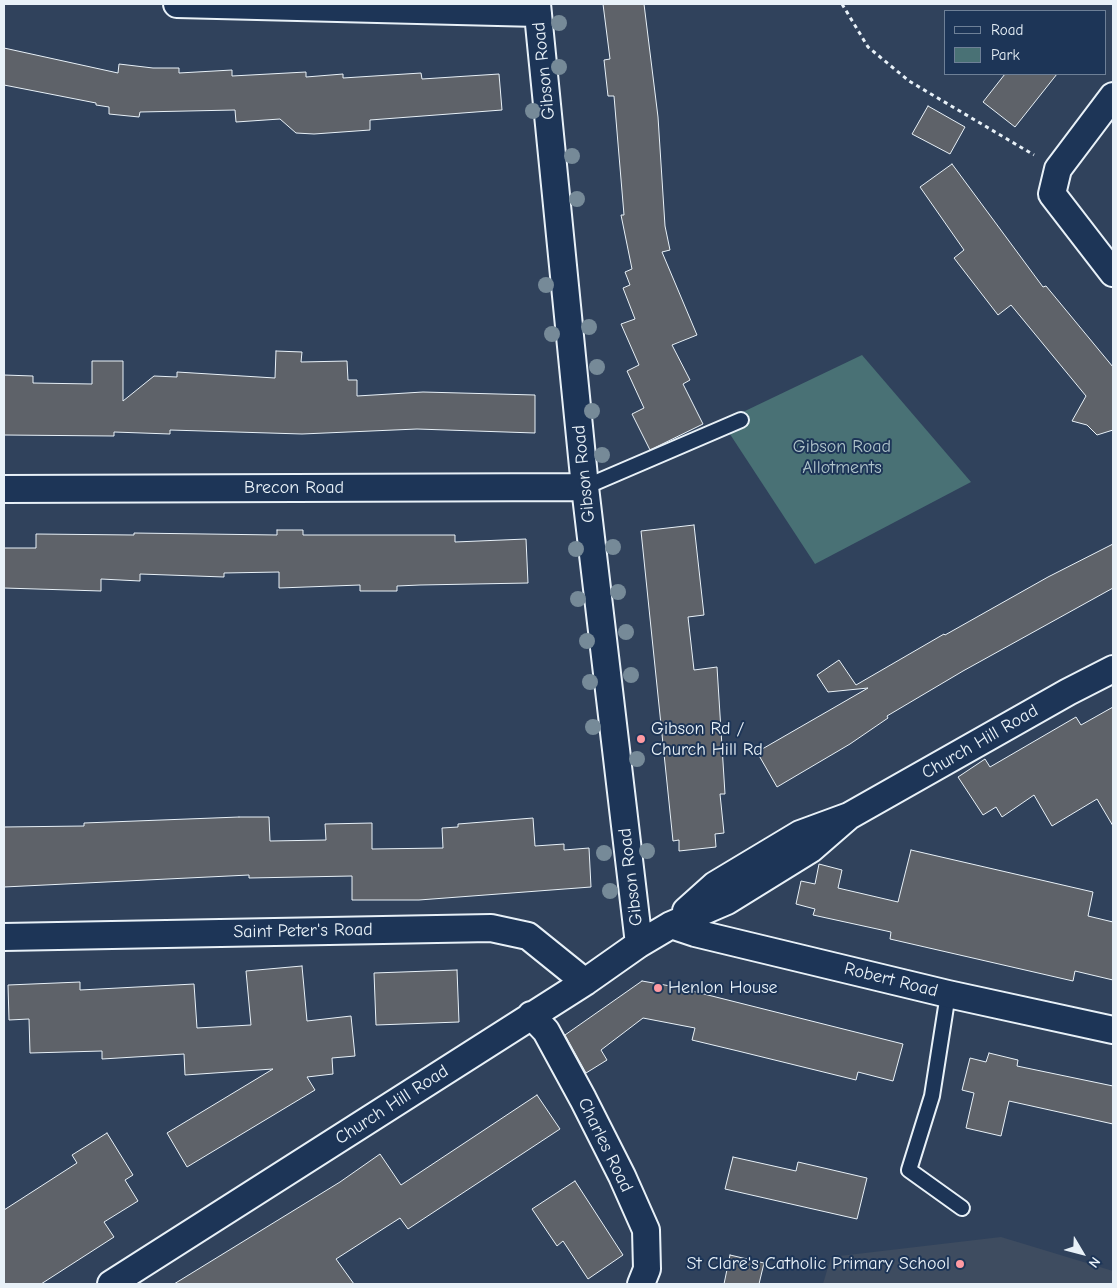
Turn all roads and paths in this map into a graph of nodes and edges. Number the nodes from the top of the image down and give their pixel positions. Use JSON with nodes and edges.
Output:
{"nodes":[{"id":1,"x":177,"y":4,"type":"edge"},
{"id":2,"x":842,"y":4,"type":"edge"},
{"id":3,"x":270,"y":5,"type":"edge"},
{"id":4,"x":538,"y":8,"type":"edge"},
{"id":5,"x":1113,"y":96,"type":"edge"},
{"id":6,"x":1058,"y":169,"type":"junction"},
{"id":7,"x":1113,"y":273,"type":"edge"},
{"id":8,"x":741,"y":420,"type":"dead end"},
{"id":9,"x":585,"y":487,"type":"junction"},
{"id":10,"x":4,"y":489,"type":"edge"},
{"id":11,"x":1113,"y":669,"type":"edge"},
{"id":12,"x":671,"y":924,"type":"junction"},
{"id":13,"x":4,"y":937,"type":"edge"},
{"id":14,"x":639,"y":944,"type":"junction"},
{"id":15,"x":586,"y":982,"type":"junction"},
{"id":16,"x":948,"y":994,"type":"junction"},
{"id":17,"x":531,"y":1015,"type":"junction"},
{"id":18,"x":1113,"y":1030,"type":"edge"},
{"id":19,"x":962,"y":1208,"type":"dead end"},
{"id":20,"x":112,"y":1284,"type":"edge"},
{"id":21,"x":641,"y":1284,"type":"edge"}],
"edges":[{"from":1,"to":3,"type":"street"},
{"from":2,"to":6,"type":"path"},
{"from":3,"to":4,"type":"street"},
{"from":4,"to":9,"type":"street","name":"Gibson Road"},
{"from":5,"to":6,"type":"street"},
{"from":6,"to":7,"type":"street"},
{"from":8,"to":9,"type":"lane"},
{"from":9,"to":10,"type":"street","name":"Brecon Road"},
{"from":9,"to":14,"type":"street","name":"Gibson Road"},
{"from":11,"to":12,"type":"street","name":"Church Hill Road"},
{"from":12,"to":14,"type":"street","name":"Church Hill Road"},
{"from":12,"to":16,"type":"street","name":"Robert Road"},
{"from":13,"to":15,"type":"street","name":"Saint Peter's Road"},
{"from":14,"to":15,"type":"street","name":"Church Hill Road"},
{"from":15,"to":17,"type":"street","name":"Church Hill Road"},
{"from":16,"to":18,"type":"street","name":"Robert Road"},
{"from":16,"to":19,"type":"lane"},
{"from":17,"to":20,"type":"street","name":"Church Hill Road"},
{"from":17,"to":21,"type":"street","name":"Charles Road"}]}
